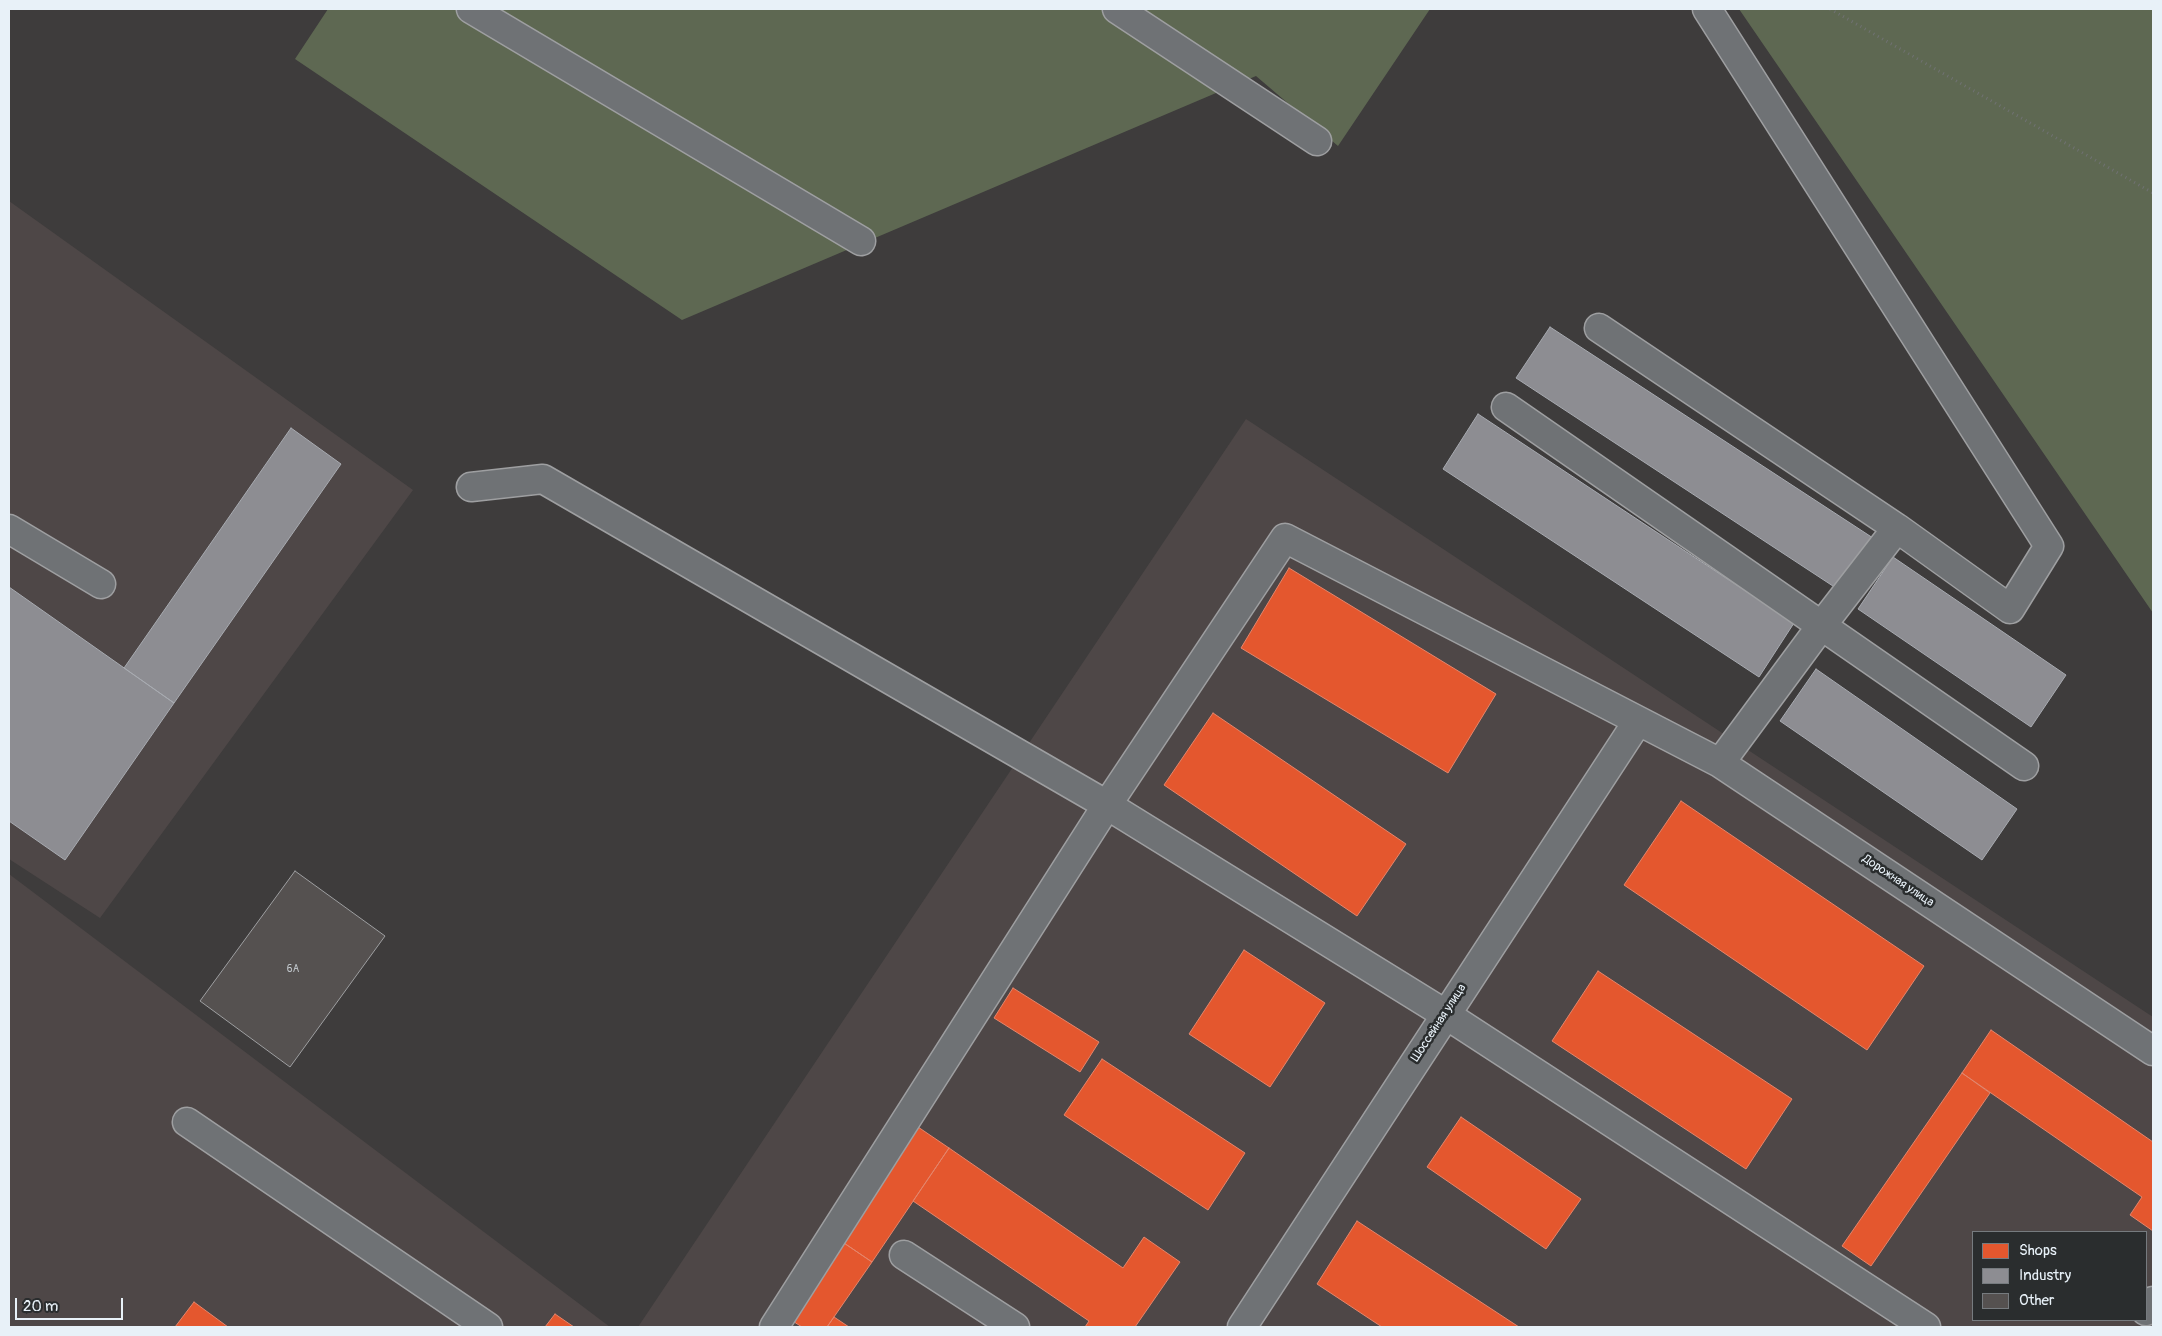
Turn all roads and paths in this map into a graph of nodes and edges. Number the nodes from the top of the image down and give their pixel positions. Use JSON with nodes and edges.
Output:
{"nodes":[{"id":1,"x":470,"y":9,"type":"edge"},
{"id":2,"x":1117,"y":9,"type":"edge"},
{"id":3,"x":1707,"y":9,"type":"edge"},
{"id":4,"x":1830,"y":9,"type":"edge"},
{"id":5,"x":1317,"y":141,"type":"dead end"},
{"id":6,"x":2153,"y":193,"type":"edge"},
{"id":7,"x":861,"y":241,"type":"dead end"},
{"id":8,"x":1599,"y":328,"type":"dead end"},
{"id":9,"x":1506,"y":407,"type":"dead end"},
{"id":10,"x":471,"y":488,"type":"dead end"},
{"id":11,"x":1897,"y":528,"type":"junction"},
{"id":12,"x":9,"y":530,"type":"edge"},
{"id":13,"x":101,"y":584,"type":"dead end"},
{"id":14,"x":1822,"y":625,"type":"junction"},
{"id":15,"x":1638,"y":721,"type":"junction"},
{"id":16,"x":1720,"y":763,"type":"junction"},
{"id":17,"x":2024,"y":766,"type":"dead end"},
{"id":18,"x":1107,"y":805,"type":"junction"},
{"id":19,"x":1445,"y":1014,"type":"junction"},
{"id":20,"x":2153,"y":1051,"type":"edge"},
{"id":21,"x":187,"y":1122,"type":"dead end"},
{"id":22,"x":904,"y":1255,"type":"dead end"},
{"id":23,"x":488,"y":1327,"type":"edge"},
{"id":24,"x":774,"y":1327,"type":"edge"},
{"id":25,"x":1015,"y":1327,"type":"edge"},
{"id":26,"x":1242,"y":1327,"type":"edge"},
{"id":27,"x":1926,"y":1327,"type":"edge"}],
"edges":[{"from":1,"to":7,"type":"street"},
{"from":2,"to":5,"type":"street"},
{"from":3,"to":11,"type":"street"},
{"from":4,"to":6,"type":"path"},
{"from":8,"to":11,"type":"street"},
{"from":9,"to":14,"type":"street"},
{"from":10,"to":18,"type":"street"},
{"from":11,"to":14,"type":"street"},
{"from":12,"to":13,"type":"street"},
{"from":14,"to":16,"type":"street"},
{"from":14,"to":17,"type":"street"},
{"from":15,"to":16,"type":"street","name":"Дорожная улица"},
{"from":15,"to":18,"type":"street","name":"Дорожная улица"},
{"from":15,"to":19,"type":"street","name":"Шоссейная улица"},
{"from":16,"to":20,"type":"street","name":"Дорожная улица"},
{"from":18,"to":19,"type":"street"},
{"from":18,"to":24,"type":"street"},
{"from":19,"to":26,"type":"street","name":"Шоссейная улица"},
{"from":19,"to":27,"type":"street"},
{"from":21,"to":23,"type":"street"},
{"from":22,"to":25,"type":"street"}]}
